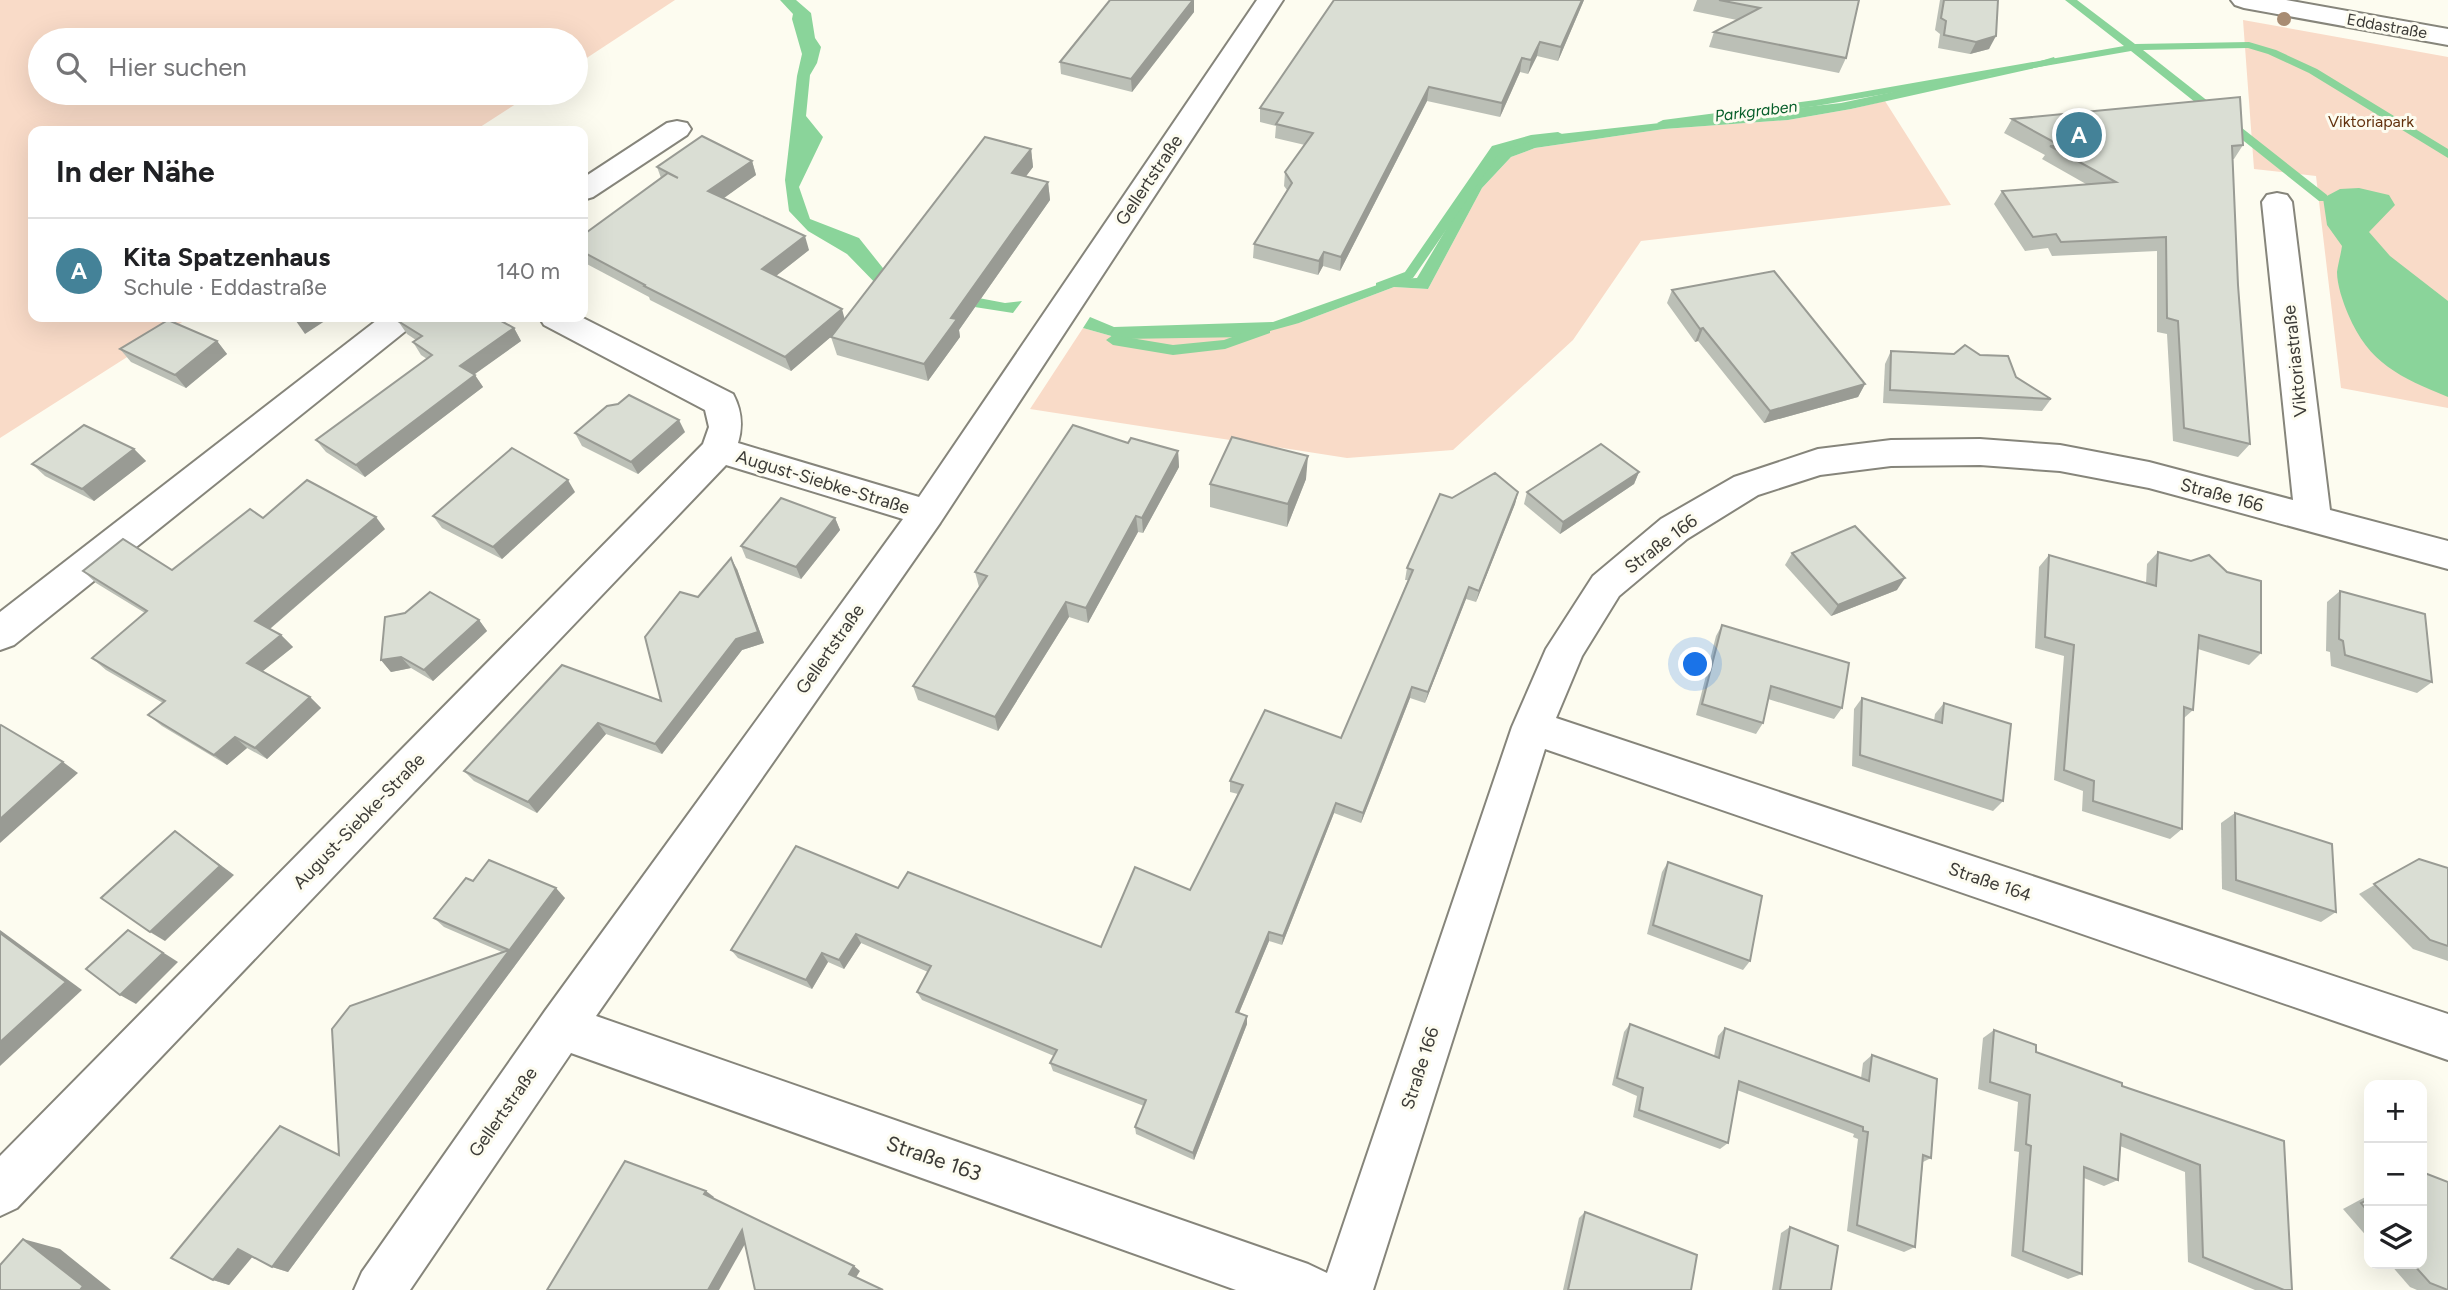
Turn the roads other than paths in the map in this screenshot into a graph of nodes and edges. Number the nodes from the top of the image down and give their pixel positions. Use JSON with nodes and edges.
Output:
{"nodes":[{"id":1,"x":1270,"y":0,"type":"edge"},
{"id":2,"x":2244,"y":0,"type":"edge"},
{"id":3,"x":2448,"y":37,"type":"edge"},
{"id":4,"x":677,"y":129,"type":"dead end"},
{"id":5,"x":588,"y":188,"type":"edge"},
{"id":6,"x":2277,"y":202,"type":"dead end"},
{"id":7,"x":396,"y":322,"type":"edge"},
{"id":8,"x":565,"y":322,"type":"edge"},
{"id":9,"x":719,"y":450,"type":"junction"},
{"id":10,"x":927,"y":513,"type":"junction"},
{"id":11,"x":2313,"y":520,"type":"junction"},
{"id":12,"x":2448,"y":555,"type":"edge"},
{"id":13,"x":0,"y":634,"type":"edge"},
{"id":14,"x":1532,"y":727,"type":"junction"},
{"id":15,"x":561,"y":1027,"type":"junction"},
{"id":16,"x":2448,"y":1037,"type":"edge"},
{"id":17,"x":0,"y":1191,"type":"edge"},
{"id":18,"x":380,"y":1290,"type":"edge"},
{"id":19,"x":1308,"y":1290,"type":"edge"},
{"id":20,"x":1347,"y":1290,"type":"edge"}],
"edges":[{"from":1,"to":10,"type":"street","name":"Gellertstraße"},
{"from":2,"to":3,"type":"street","name":"Eddastraße"},
{"from":4,"to":5,"type":"street"},
{"from":6,"to":11,"type":"street","name":"Viktoriastraße"},
{"from":7,"to":13,"type":"street"},
{"from":8,"to":9,"type":"street","name":"August-Siebke-Straße"},
{"from":9,"to":10,"type":"street","name":"August-Siebke-Straße"},
{"from":9,"to":17,"type":"street","name":"August-Siebke-Straße"},
{"from":10,"to":15,"type":"street","name":"Gellertstraße"},
{"from":11,"to":12,"type":"street","name":"Straße 166"},
{"from":11,"to":14,"type":"street","name":"Straße 166"},
{"from":14,"to":16,"type":"street","name":"Straße 164"},
{"from":14,"to":20,"type":"street","name":"Straße 166"},
{"from":15,"to":18,"type":"street","name":"Gellertstraße"},
{"from":15,"to":19,"type":"street","name":"Straße 163"}]}
